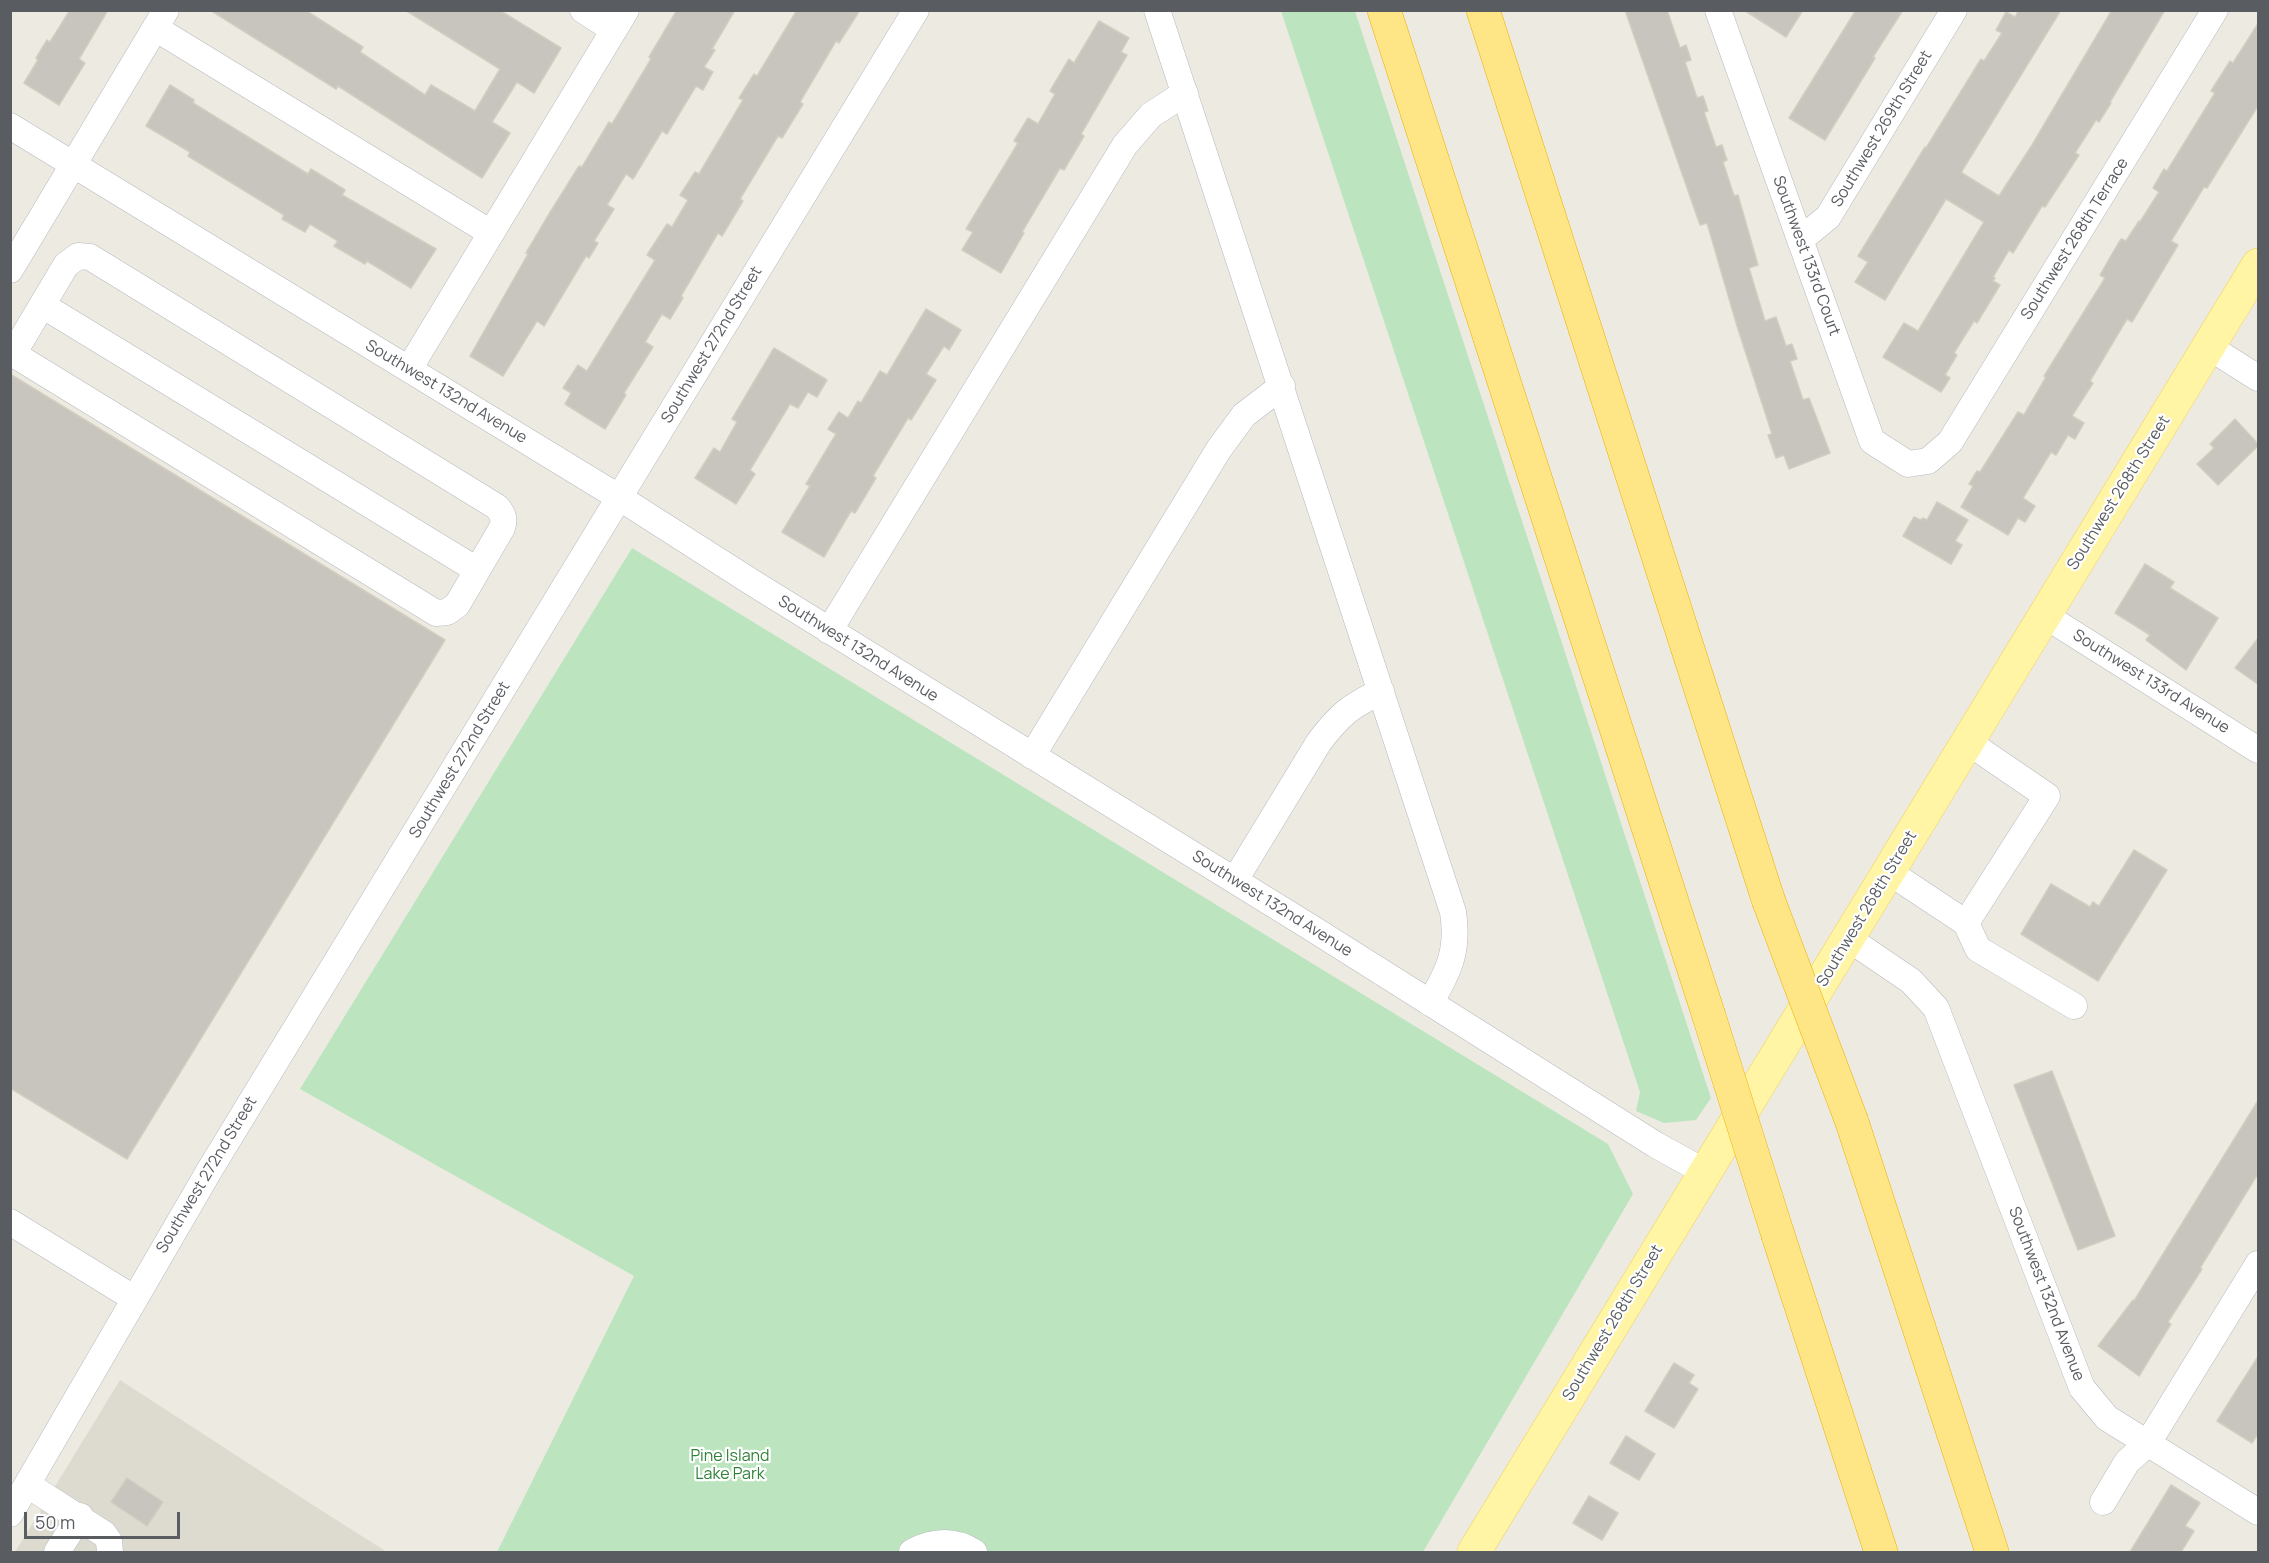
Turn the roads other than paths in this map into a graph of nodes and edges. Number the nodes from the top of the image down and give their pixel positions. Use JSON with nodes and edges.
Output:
{"nodes":[{"id":1,"x":583,"y":10,"type":"edge"},
{"id":2,"x":916,"y":10,"type":"edge"},
{"id":3,"x":1158,"y":10,"type":"edge"},
{"id":4,"x":1384,"y":10,"type":"edge"},
{"id":5,"x":1482,"y":10,"type":"edge"},
{"id":6,"x":1718,"y":10,"type":"edge"},
{"id":7,"x":1954,"y":10,"type":"edge"},
{"id":8,"x":2215,"y":10,"type":"edge"},
{"id":9,"x":160,"y":19,"type":"edge"},
{"id":10,"x":620,"y":20,"type":"edge"},
{"id":11,"x":1185,"y":93,"type":"junction"},
{"id":12,"x":10,"y":126,"type":"edge"},
{"id":13,"x":74,"y":165,"type":"junction"},
{"id":14,"x":491,"y":233,"type":"junction"},
{"id":15,"x":1800,"y":240,"type":"junction"},
{"id":16,"x":2259,"y":265,"type":"edge"},
{"id":17,"x":10,"y":270,"type":"edge"},
{"id":18,"x":42,"y":304,"type":"junction"},
{"id":19,"x":2209,"y":347,"type":"junction"},
{"id":20,"x":12,"y":353,"type":"edge"},
{"id":21,"x":409,"y":369,"type":"junction"},
{"id":22,"x":2259,"y":378,"type":"edge"},
{"id":23,"x":1282,"y":386,"type":"junction"},
{"id":24,"x":1928,"y":461,"type":"joint"},
{"id":25,"x":620,"y":498,"type":"junction"},
{"id":26,"x":477,"y":570,"type":"junction"},
{"id":27,"x":2044,"y":615,"type":"junction"},
{"id":28,"x":829,"y":631,"type":"junction"},
{"id":29,"x":1381,"y":691,"type":"junction"},
{"id":30,"x":1968,"y":742,"type":"junction"},
{"id":31,"x":2259,"y":750,"type":"edge"},
{"id":32,"x":1032,"y":756,"type":"junction"},
{"id":33,"x":1889,"y":872,"type":"junction"},
{"id":34,"x":1234,"y":880,"type":"junction"},
{"id":35,"x":1966,"y":923,"type":"junction"},
{"id":36,"x":1849,"y":939,"type":"junction"},
{"id":37,"x":1430,"y":1003,"type":"junction"},
{"id":38,"x":2074,"y":1006,"type":"dead end"},
{"id":39,"x":1705,"y":1172,"type":"junction"},
{"id":40,"x":10,"y":1222,"type":"edge"},
{"id":41,"x":2259,"y":1264,"type":"edge"},
{"id":42,"x":135,"y":1299,"type":"junction"},
{"id":43,"x":2148,"y":1443,"type":"junction"},
{"id":44,"x":28,"y":1485,"type":"junction"},
{"id":45,"x":2103,"y":1502,"type":"dead end"},
{"id":46,"x":2259,"y":1512,"type":"edge"},
{"id":47,"x":10,"y":1514,"type":"edge"},
{"id":48,"x":80,"y":1516,"type":"junction"},
{"id":49,"x":57,"y":1552,"type":"edge"},
{"id":50,"x":110,"y":1552,"type":"edge"},
{"id":51,"x":912,"y":1552,"type":"edge"},
{"id":52,"x":974,"y":1552,"type":"edge"},
{"id":53,"x":1474,"y":1552,"type":"edge"},
{"id":54,"x":1881,"y":1552,"type":"edge"},
{"id":55,"x":1992,"y":1552,"type":"edge"}],
"edges":[{"from":1,"to":10,"type":"street"},
{"from":2,"to":25,"type":"street","name":"Southwest 272nd Street"},
{"from":3,"to":11,"type":"street"},
{"from":4,"to":54,"type":"highway","bridge":true},
{"from":5,"to":55,"type":"highway","bridge":true},
{"from":6,"to":15,"type":"street","name":"Southwest 133rd Court"},
{"from":7,"to":15,"type":"street","name":"Southwest 269th Street"},
{"from":8,"to":24,"type":"street","name":"Southwest 268th Terrace"},
{"from":9,"to":13,"type":"street"},
{"from":9,"to":14,"type":"street"},
{"from":10,"to":14,"type":"street"},
{"from":11,"to":23,"type":"street"},
{"from":11,"to":28,"type":"street"},
{"from":12,"to":13,"type":"street","name":"Southwest 132nd Avenue"},
{"from":13,"to":17,"type":"street"},
{"from":13,"to":21,"type":"street","name":"Southwest 132nd Avenue"},
{"from":14,"to":21,"type":"street"},
{"from":15,"to":24,"type":"street","name":"Southwest 133rd Court"},
{"from":16,"to":19,"type":"main road","name":"Southwest 268th Street"},
{"from":18,"to":20,"type":"street"},
{"from":18,"to":26,"type":"street"},
{"from":18,"to":26,"type":"street"},
{"from":19,"to":22,"type":"street"},
{"from":19,"to":27,"type":"main road","name":"Southwest 268th Street"},
{"from":20,"to":26,"type":"street"},
{"from":21,"to":25,"type":"street","name":"Southwest 132nd Avenue"},
{"from":23,"to":29,"type":"street"},
{"from":23,"to":32,"type":"street"},
{"from":25,"to":28,"type":"street","name":"Southwest 132nd Avenue"},
{"from":25,"to":42,"type":"street","name":"Southwest 272nd Street"},
{"from":27,"to":30,"type":"main road","name":"Southwest 268th Street"},
{"from":27,"to":31,"type":"street","name":"Southwest 133rd Avenue"},
{"from":28,"to":32,"type":"street","name":"Southwest 132nd Avenue"},
{"from":29,"to":34,"type":"street"},
{"from":29,"to":37,"type":"street"},
{"from":30,"to":33,"type":"main road","name":"Southwest 268th Street"},
{"from":30,"to":35,"type":"street"},
{"from":32,"to":34,"type":"street","name":"Southwest 132nd Avenue"},
{"from":33,"to":35,"type":"street"},
{"from":33,"to":36,"type":"main road","name":"Southwest 268th Street"},
{"from":34,"to":37,"type":"street","name":"Southwest 132nd Avenue"},
{"from":35,"to":38,"type":"street"},
{"from":36,"to":39,"type":"main road","name":"Southwest 268th Street"},
{"from":36,"to":43,"type":"street","name":"Southwest 132nd Avenue"},
{"from":37,"to":39,"type":"street","name":"Southwest 132nd Avenue"},
{"from":39,"to":53,"type":"main road","name":"Southwest 268th Street"},
{"from":40,"to":42,"type":"street"},
{"from":41,"to":43,"type":"street"},
{"from":42,"to":44,"type":"street","name":"Southwest 272nd Street"},
{"from":43,"to":45,"type":"street"},
{"from":43,"to":46,"type":"street","name":"Southwest 132nd Avenue"},
{"from":44,"to":47,"type":"street","name":"Southwest 272nd Street"},
{"from":44,"to":48,"type":"street"},
{"from":48,"to":49,"type":"street"},
{"from":48,"to":50,"type":"street"},
{"from":51,"to":52,"type":"street"}]}
